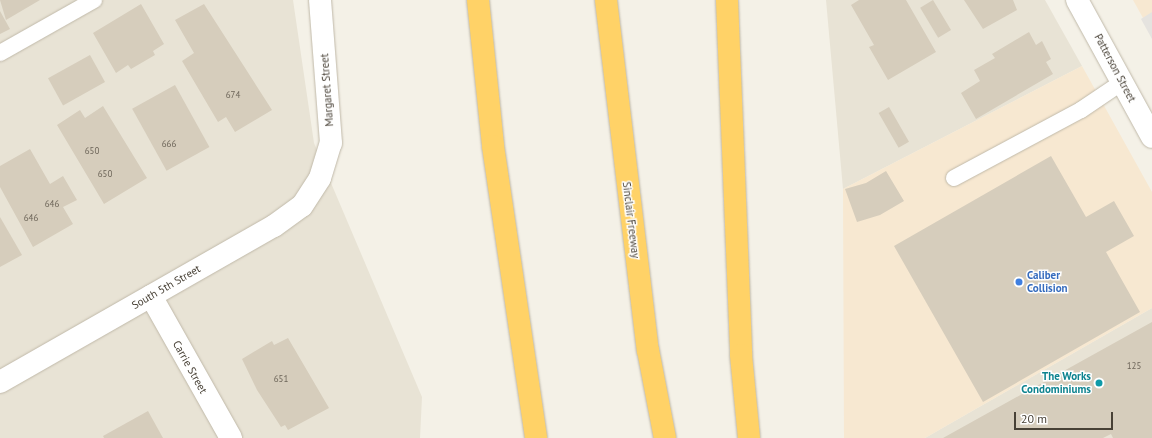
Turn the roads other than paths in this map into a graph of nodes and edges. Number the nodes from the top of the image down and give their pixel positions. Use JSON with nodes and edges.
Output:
{"nodes":[{"id":1,"x":94,"y":0,"type":"edge"},
{"id":2,"x":320,"y":0,"type":"edge"},
{"id":3,"x":478,"y":0,"type":"edge"},
{"id":4,"x":606,"y":0,"type":"edge"},
{"id":5,"x":727,"y":0,"type":"edge"},
{"id":6,"x":1077,"y":0,"type":"edge"},
{"id":7,"x":0,"y":53,"type":"edge"},
{"id":8,"x":1124,"y":81,"type":"junction"},
{"id":9,"x":1152,"y":137,"type":"edge"},
{"id":10,"x":320,"y":178,"type":"joint"},
{"id":11,"x":954,"y":178,"type":"dead end"},
{"id":12,"x":151,"y":296,"type":"junction"},
{"id":13,"x":0,"y":382,"type":"edge"},
{"id":14,"x":230,"y":438,"type":"edge"},
{"id":15,"x":536,"y":438,"type":"edge"},
{"id":16,"x":665,"y":438,"type":"edge"},
{"id":17,"x":749,"y":438,"type":"edge"}],
"edges":[{"from":1,"to":7,"type":"lane"},
{"from":2,"to":10,"type":"street","name":"Margaret Street"},
{"from":3,"to":15,"type":"highway"},
{"from":4,"to":16,"type":"highway","name":"Sinclair Freeway"},
{"from":5,"to":17,"type":"highway"},
{"from":6,"to":8,"type":"street","name":"Patterson Street"},
{"from":8,"to":9,"type":"street","name":"Patterson Street"},
{"from":8,"to":11,"type":"lane"},
{"from":10,"to":12,"type":"street","name":"South 5th Street"},
{"from":12,"to":13,"type":"street","name":"South 5th Street"},
{"from":12,"to":14,"type":"street","name":"Carrie Street"}]}
